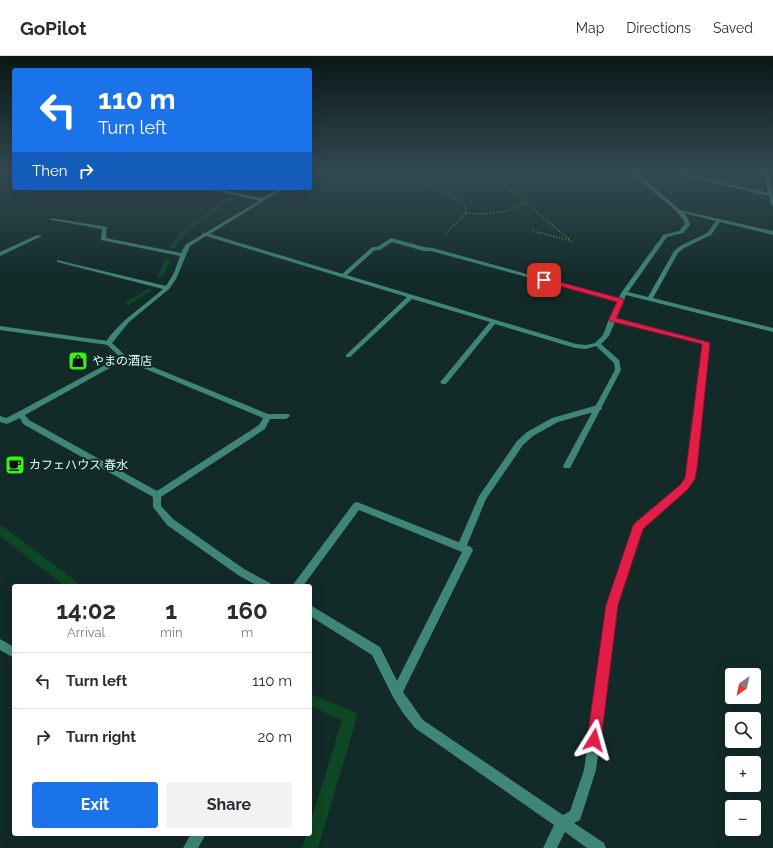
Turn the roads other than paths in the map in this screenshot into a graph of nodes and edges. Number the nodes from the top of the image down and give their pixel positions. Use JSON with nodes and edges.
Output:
{"nodes":[{"id":1,"x":249,"y":208,"type":"edge"},
{"id":2,"x":675,"y":208,"type":"edge"},
{"id":3,"x":679,"y":211,"type":"junction"},
{"id":4,"x":53,"y":219,"type":"dead end"},
{"id":5,"x":718,"y":221,"type":"junction"},
{"id":6,"x":773,"y":233,"type":"edge"},
{"id":7,"x":204,"y":234,"type":"junction"},
{"id":8,"x":39,"y":236,"type":"dead end"},
{"id":9,"x":0,"y":254,"type":"edge"},
{"id":10,"x":182,"y":255,"type":"junction"},
{"id":11,"x":59,"y":261,"type":"dead end"},
{"id":12,"x":343,"y":276,"type":"junction"},
{"id":13,"x":167,"y":288,"type":"junction"},
{"id":14,"x":624,"y":293,"type":"junction"},
{"id":15,"x":411,"y":296,"type":"junction"},
{"id":16,"x":650,"y":299,"type":"junction"},
{"id":17,"x":621,"y":301,"type":"junction"},
{"id":18,"x":612,"y":319,"type":"junction"},
{"id":19,"x":494,"y":321,"type":"junction"},
{"id":20,"x":0,"y":328,"type":"edge"},
{"id":21,"x":773,"y":330,"type":"edge"},
{"id":22,"x":108,"y":343,"type":"junction"},
{"id":23,"x":597,"y":344,"type":"junction"},
{"id":24,"x":348,"y":356,"type":"dead end"},
{"id":25,"x":124,"y":357,"type":"junction"},
{"id":26,"x":444,"y":382,"type":"dead end"},
{"id":27,"x":598,"y":408,"type":"junction"},
{"id":28,"x":22,"y":414,"type":"junction"},
{"id":29,"x":267,"y":416,"type":"junction"},
{"id":30,"x":286,"y":416,"type":"dead end"},
{"id":31,"x":0,"y":419,"type":"edge"},
{"id":32,"x":567,"y":466,"type":"dead end"},
{"id":33,"x":157,"y":495,"type":"junction"},
{"id":34,"x":462,"y":547,"type":"junction"},
{"id":35,"x":264,"y":584,"type":"edge"},
{"id":36,"x":298,"y":584,"type":"edge"},
{"id":37,"x":312,"y":611,"type":"edge"},
{"id":38,"x":0,"y":644,"type":"edge"},
{"id":39,"x":12,"y":652,"type":"edge"},
{"id":40,"x":397,"y":693,"type":"junction"},
{"id":41,"x":562,"y":823,"type":"junction"},
{"id":42,"x":198,"y":836,"type":"edge"},
{"id":43,"x":190,"y":848,"type":"edge"},
{"id":44,"x":550,"y":848,"type":"edge"},
{"id":45,"x":600,"y":848,"type":"edge"}],
"edges":[{"from":1,"to":7,"type":"street"},
{"from":2,"to":3,"type":"street"},
{"from":3,"to":5,"type":"street"},
{"from":3,"to":14,"type":"street"},
{"from":4,"to":10,"type":"street"},
{"from":5,"to":6,"type":"street"},
{"from":5,"to":16,"type":"street"},
{"from":7,"to":10,"type":"street"},
{"from":7,"to":12,"type":"street"},
{"from":8,"to":9,"type":"street"},
{"from":10,"to":13,"type":"street"},
{"from":11,"to":13,"type":"street"},
{"from":12,"to":15,"type":"street"},
{"from":12,"to":17,"type":"street"},
{"from":13,"to":22,"type":"street"},
{"from":14,"to":16,"type":"street"},
{"from":14,"to":17,"type":"street"},
{"from":15,"to":19,"type":"street"},
{"from":15,"to":24,"type":"street"},
{"from":16,"to":21,"type":"street"},
{"from":17,"to":18,"type":"street"},
{"from":18,"to":23,"type":"street"},
{"from":18,"to":41,"type":"street"},
{"from":19,"to":23,"type":"street"},
{"from":19,"to":26,"type":"street"},
{"from":20,"to":22,"type":"street"},
{"from":22,"to":25,"type":"street"},
{"from":23,"to":27,"type":"street"},
{"from":25,"to":28,"type":"street"},
{"from":25,"to":29,"type":"street"},
{"from":27,"to":32,"type":"street"},
{"from":27,"to":34,"type":"street"},
{"from":28,"to":31,"type":"street"},
{"from":28,"to":33,"type":"street"},
{"from":29,"to":30,"type":"street"},
{"from":29,"to":33,"type":"street"},
{"from":33,"to":35,"type":"street"},
{"from":34,"to":36,"type":"street"},
{"from":34,"to":40,"type":"street"},
{"from":37,"to":40,"type":"street"},
{"from":38,"to":39,"type":"street"},
{"from":40,"to":41,"type":"street"},
{"from":41,"to":44,"type":"street"},
{"from":41,"to":45,"type":"street"},
{"from":42,"to":43,"type":"street"}]}
